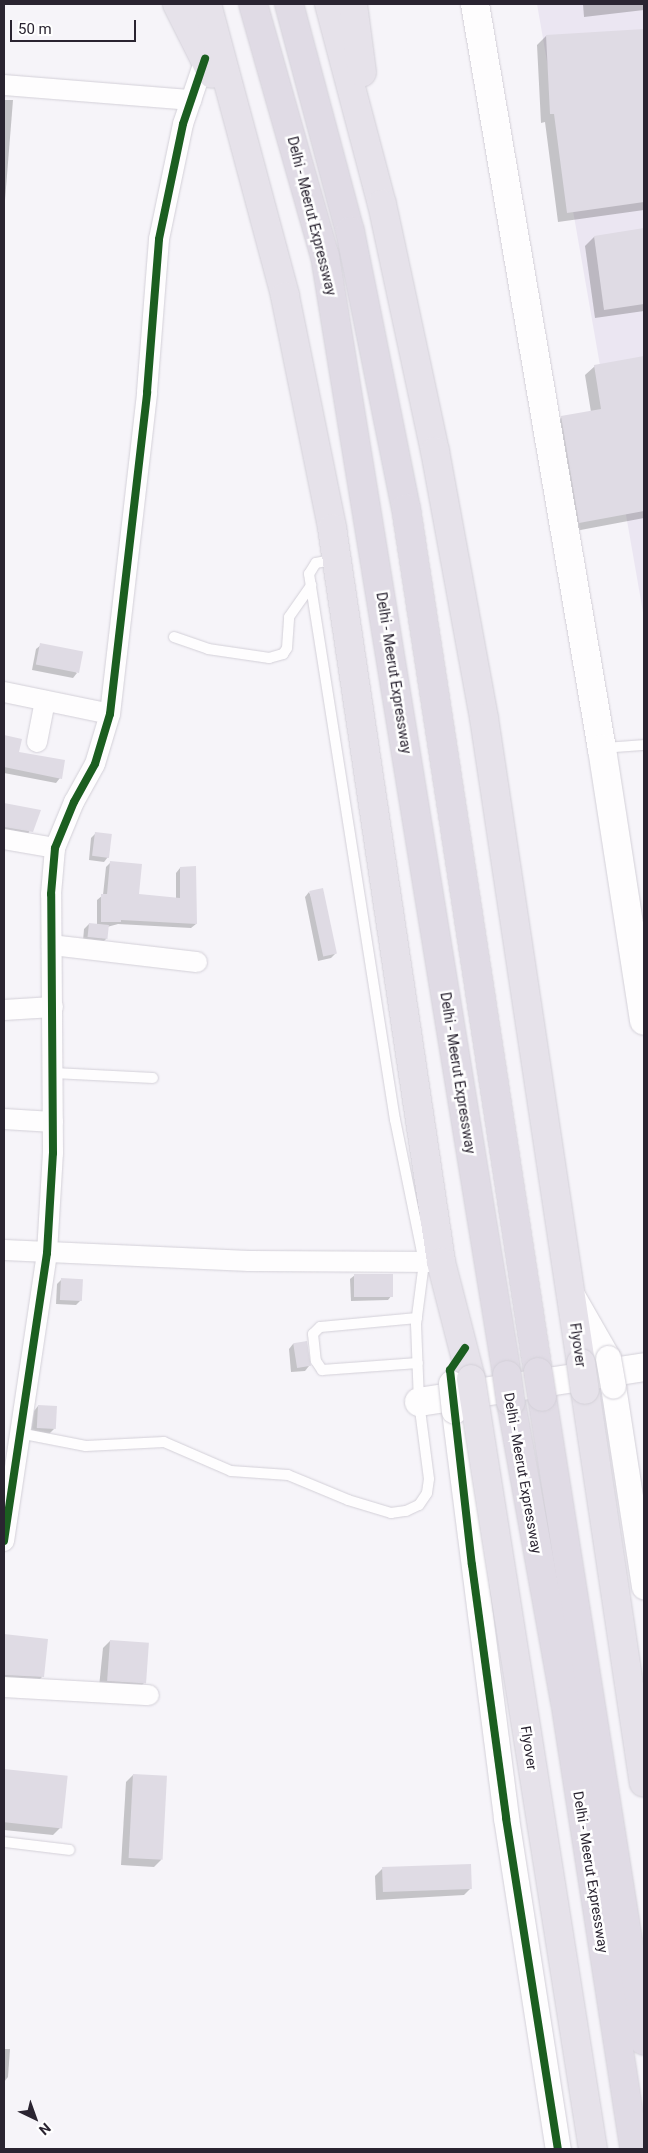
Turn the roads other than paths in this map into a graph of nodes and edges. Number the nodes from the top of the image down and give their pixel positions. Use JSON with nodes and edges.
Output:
{"nodes":[{"id":1,"x":178,"y":4,"type":"edge"},
{"id":2,"x":207,"y":4,"type":"edge"},
{"id":3,"x":253,"y":4,"type":"edge"},
{"id":4,"x":289,"y":4,"type":"edge"},
{"id":5,"x":329,"y":4,"type":"edge"},
{"id":6,"x":353,"y":4,"type":"edge"},
{"id":7,"x":475,"y":4,"type":"edge"},
{"id":8,"x":205,"y":58,"type":"junction"},
{"id":9,"x":4,"y":85,"type":"edge"},
{"id":10,"x":191,"y":100,"type":"junction"},
{"id":11,"x":243,"y":148,"type":"junction"},
{"id":12,"x":382,"y":204,"type":"junction"},
{"id":13,"x":337,"y":559,"type":"junction"},
{"id":14,"x":311,"y":585,"type":"junction"},
{"id":15,"x":174,"y":637,"type":"dead end"},
{"id":16,"x":4,"y":692,"type":"edge"},
{"id":17,"x":46,"y":701,"type":"junction"},
{"id":18,"x":110,"y":714,"type":"junction"},
{"id":19,"x":37,"y":742,"type":"dead end"},
{"id":20,"x":644,"y":745,"type":"edge"},
{"id":21,"x":602,"y":749,"type":"junction"},
{"id":22,"x":4,"y":839,"type":"edge"},
{"id":23,"x":55,"y":848,"type":"junction"},
{"id":24,"x":52,"y":946,"type":"junction"},
{"id":25,"x":197,"y":962,"type":"dead end"},
{"id":26,"x":53,"y":1007,"type":"junction"},
{"id":27,"x":4,"y":1010,"type":"edge"},
{"id":28,"x":644,"y":1021,"type":"edge"},
{"id":29,"x":54,"y":1073,"type":"junction"},
{"id":30,"x":153,"y":1078,"type":"dead end"},
{"id":31,"x":4,"y":1119,"type":"edge"},
{"id":32,"x":53,"y":1122,"type":"junction"},
{"id":33,"x":4,"y":1250,"type":"edge"},
{"id":34,"x":47,"y":1253,"type":"junction"},
{"id":35,"x":432,"y":1262,"type":"junction"},
{"id":36,"x":570,"y":1292,"type":"junction"},
{"id":37,"x":417,"y":1318,"type":"junction"},
{"id":38,"x":418,"y":1363,"type":"junction"},
{"id":39,"x":644,"y":1367,"type":"edge"},
{"id":40,"x":461,"y":1381,"type":"junction"},
{"id":41,"x":419,"y":1402,"type":"junction"},
{"id":42,"x":20,"y":1433,"type":"junction"},
{"id":43,"x":4,"y":1541,"type":"edge"},
{"id":44,"x":644,"y":1587,"type":"edge"},
{"id":45,"x":4,"y":1687,"type":"edge"},
{"id":46,"x":149,"y":1695,"type":"dead end"},
{"id":47,"x":644,"y":1783,"type":"edge"},
{"id":48,"x":4,"y":1842,"type":"edge"},
{"id":49,"x":70,"y":1850,"type":"dead end"},
{"id":50,"x":644,"y":2041,"type":"edge"},
{"id":51,"x":558,"y":2149,"type":"edge"},
{"id":52,"x":593,"y":2149,"type":"edge"},
{"id":53,"x":634,"y":2149,"type":"edge"}],
"edges":[{"from":1,"to":8,"type":"highway"},
{"from":2,"to":11,"type":"highway"},
{"from":3,"to":53,"type":"highway","name":"Delhi - Meerut Expressway","bridge":true},
{"from":4,"to":50,"type":"highway","name":"Delhi - Meerut Expressway"},
{"from":5,"to":12,"type":"highway"},
{"from":6,"to":12,"type":"highway"},
{"from":7,"to":21,"type":"main road"},
{"from":8,"to":10,"type":"street"},
{"from":8,"to":11,"type":"highway"},
{"from":9,"to":10,"type":"street"},
{"from":10,"to":18,"type":"street"},
{"from":11,"to":13,"type":"highway","name":"Flyover"},
{"from":12,"to":36,"type":"highway","name":"Flyover"},
{"from":13,"to":14,"type":"lane"},
{"from":13,"to":35,"type":"highway","name":"Flyover"},
{"from":14,"to":15,"type":"lane"},
{"from":14,"to":35,"type":"lane"},
{"from":16,"to":17,"type":"street"},
{"from":17,"to":18,"type":"street"},
{"from":17,"to":19,"type":"street"},
{"from":18,"to":23,"type":"street"},
{"from":20,"to":21,"type":"lane"},
{"from":21,"to":28,"type":"main road"},
{"from":22,"to":23,"type":"street"},
{"from":23,"to":24,"type":"street"},
{"from":24,"to":25,"type":"street"},
{"from":24,"to":26,"type":"street"},
{"from":26,"to":27,"type":"street"},
{"from":26,"to":29,"type":"street"},
{"from":29,"to":30,"type":"lane"},
{"from":29,"to":32,"type":"street"},
{"from":31,"to":32,"type":"street"},
{"from":32,"to":34,"type":"street"},
{"from":33,"to":34,"type":"street"},
{"from":34,"to":35,"type":"street"},
{"from":34,"to":42,"type":"street"},
{"from":35,"to":37,"type":"lane"},
{"from":35,"to":40,"type":"highway","name":"Flyover"},
{"from":36,"to":44,"type":"street","bridge":true},
{"from":36,"to":47,"type":"highway","name":"Flyover","bridge":true},
{"from":37,"to":38,"type":"lane"},
{"from":37,"to":38,"type":"lane"},
{"from":38,"to":41,"type":"lane"},
{"from":39,"to":41,"type":"main road"},
{"from":40,"to":51,"type":"street","bridge":true},
{"from":40,"to":52,"type":"highway","name":"Flyover","bridge":true},
{"from":41,"to":42,"type":"lane"},
{"from":42,"to":43,"type":"street"},
{"from":45,"to":46,"type":"street"},
{"from":48,"to":49,"type":"lane"}]}
